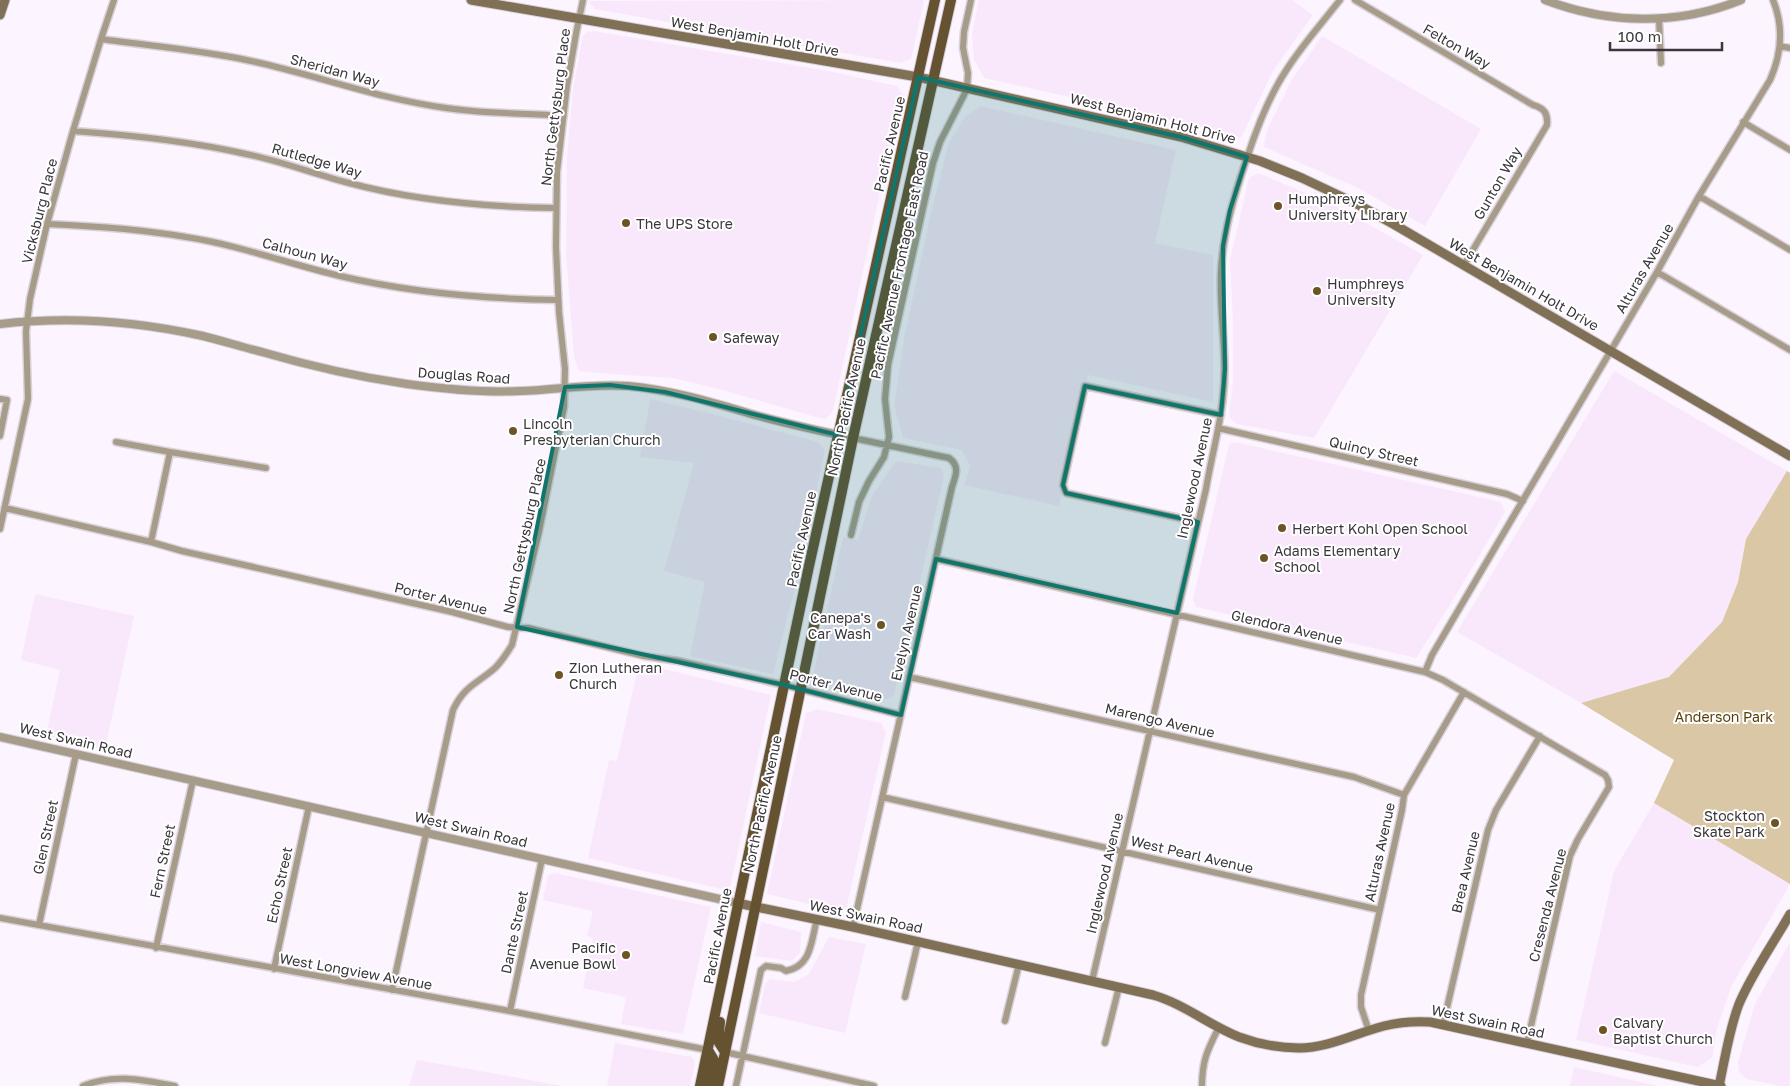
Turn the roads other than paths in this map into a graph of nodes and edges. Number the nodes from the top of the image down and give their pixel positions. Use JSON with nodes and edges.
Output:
{"nodes":[{"id":1,"x":5,"y":0,"type":"edge"},
{"id":2,"x":114,"y":0,"type":"edge"},
{"id":3,"x":471,"y":0,"type":"edge"},
{"id":4,"x":583,"y":0,"type":"edge"},
{"id":5,"x":935,"y":0,"type":"edge"},
{"id":6,"x":951,"y":0,"type":"edge"},
{"id":7,"x":971,"y":0,"type":"edge"},
{"id":8,"x":1340,"y":0,"type":"edge"},
{"id":9,"x":1355,"y":0,"type":"edge"},
{"id":10,"x":1544,"y":0,"type":"edge"},
{"id":11,"x":1741,"y":0,"type":"edge"},
{"id":12,"x":1773,"y":0,"type":"edge"},
{"id":13,"x":0,"y":15,"type":"edge"},
{"id":14,"x":579,"y":19,"type":"junction"},
{"id":15,"x":1659,"y":19,"type":"junction"},
{"id":16,"x":100,"y":39,"type":"junction"},
{"id":17,"x":1780,"y":46,"type":"junction"},
{"id":18,"x":1790,"y":48,"type":"edge"},
{"id":19,"x":1660,"y":63,"type":"dead end"},
{"id":20,"x":918,"y":78,"type":"junction"},
{"id":21,"x":933,"y":81,"type":"junction"},
{"id":22,"x":967,"y":88,"type":"junction"},
{"id":23,"x":1546,"y":113,"type":"joint"},
{"id":24,"x":563,"y":116,"type":"junction"},
{"id":25,"x":1744,"y":122,"type":"junction"},
{"id":26,"x":73,"y":131,"type":"junction"},
{"id":27,"x":1790,"y":150,"type":"edge"},
{"id":28,"x":1247,"y":157,"type":"junction"},
{"id":29,"x":1699,"y":196,"type":"junction"},
{"id":30,"x":556,"y":208,"type":"junction"},
{"id":31,"x":47,"y":224,"type":"junction"},
{"id":32,"x":1790,"y":250,"type":"edge"},
{"id":33,"x":1464,"y":265,"type":"junction"},
{"id":34,"x":1657,"y":272,"type":"junction"},
{"id":35,"x":558,"y":300,"type":"junction"},
{"id":36,"x":27,"y":321,"type":"junction"},
{"id":37,"x":0,"y":324,"type":"edge"},
{"id":38,"x":1790,"y":350,"type":"edge"},
{"id":39,"x":1611,"y":351,"type":"junction"},
{"id":40,"x":565,"y":387,"type":"junction"},
{"id":41,"x":0,"y":399,"type":"edge"},
{"id":42,"x":1221,"y":415,"type":"junction"},
{"id":43,"x":1218,"y":428,"type":"junction"},
{"id":44,"x":838,"y":435,"type":"junction"},
{"id":45,"x":0,"y":436,"type":"edge"},
{"id":46,"x":853,"y":438,"type":"junction"},
{"id":47,"x":116,"y":442,"type":"dead end"},
{"id":48,"x":887,"y":446,"type":"junction"},
{"id":49,"x":170,"y":452,"type":"junction"},
{"id":50,"x":1790,"y":456,"type":"edge"},
{"id":51,"x":954,"y":462,"type":"joint"},
{"id":52,"x":266,"y":468,"type":"dead end"},
{"id":53,"x":1523,"y":501,"type":"junction"},
{"id":54,"x":5,"y":508,"type":"junction"},
{"id":55,"x":1198,"y":522,"type":"junction"},
{"id":56,"x":0,"y":529,"type":"edge"},
{"id":57,"x":851,"y":535,"type":"dead end"},
{"id":58,"x":152,"y":542,"type":"junction"},
{"id":59,"x":936,"y":559,"type":"junction"},
{"id":60,"x":1177,"y":614,"type":"junction"},
{"id":61,"x":517,"y":627,"type":"junction"},
{"id":62,"x":1425,"y":672,"type":"junction"},
{"id":63,"x":909,"y":676,"type":"junction"},
{"id":64,"x":784,"y":685,"type":"junction"},
{"id":65,"x":800,"y":690,"type":"junction"},
{"id":66,"x":1464,"y":692,"type":"junction"},
{"id":67,"x":901,"y":715,"type":"junction"},
{"id":68,"x":1150,"y":731,"type":"junction"},
{"id":69,"x":0,"y":736,"type":"edge"},
{"id":70,"x":1540,"y":736,"type":"junction"},
{"id":71,"x":76,"y":754,"type":"junction"},
{"id":72,"x":192,"y":780,"type":"junction"},
{"id":73,"x":1608,"y":780,"type":"joint"},
{"id":74,"x":1404,"y":795,"type":"junction"},
{"id":75,"x":882,"y":796,"type":"junction"},
{"id":76,"x":309,"y":806,"type":"junction"},
{"id":77,"x":426,"y":833,"type":"junction"},
{"id":78,"x":1122,"y":851,"type":"junction"},
{"id":79,"x":542,"y":860,"type":"junction"},
{"id":80,"x":738,"y":903,"type":"junction"},
{"id":81,"x":755,"y":906,"type":"junction"},
{"id":82,"x":1380,"y":910,"type":"junction"},
{"id":83,"x":1790,"y":914,"type":"edge"},
{"id":84,"x":0,"y":918,"type":"edge"},
{"id":85,"x":817,"y":919,"type":"junction"},
{"id":86,"x":39,"y":925,"type":"junction"},
{"id":87,"x":853,"y":927,"type":"junction"},
{"id":88,"x":918,"y":942,"type":"junction"},
{"id":89,"x":156,"y":948,"type":"junction"},
{"id":90,"x":1019,"y":964,"type":"junction"},
{"id":91,"x":274,"y":969,"type":"junction"},
{"id":92,"x":1092,"y":981,"type":"junction"},
{"id":93,"x":1119,"y":987,"type":"junction"},
{"id":94,"x":392,"y":990,"type":"junction"},
{"id":95,"x":718,"y":997,"type":"junction"},
{"id":96,"x":905,"y":997,"type":"dead end"},
{"id":97,"x":510,"y":1010,"type":"junction"},
{"id":98,"x":1005,"y":1021,"type":"dead end"},
{"id":99,"x":1443,"y":1025,"type":"junction"},
{"id":100,"x":1219,"y":1027,"type":"junction"},
{"id":101,"x":1369,"y":1031,"type":"junction"},
{"id":102,"x":1105,"y":1043,"type":"dead end"},
{"id":103,"x":1527,"y":1043,"type":"junction"},
{"id":104,"x":708,"y":1050,"type":"junction"},
{"id":105,"x":726,"y":1052,"type":"junction"},
{"id":106,"x":743,"y":1055,"type":"junction"},
{"id":107,"x":845,"y":1083,"type":"edge"},
{"id":108,"x":82,"y":1086,"type":"edge"},
{"id":109,"x":175,"y":1086,"type":"edge"},
{"id":110,"x":700,"y":1086,"type":"edge"},
{"id":111,"x":709,"y":1086,"type":"edge"},
{"id":112,"x":718,"y":1086,"type":"edge"},
{"id":113,"x":736,"y":1086,"type":"edge"},
{"id":114,"x":874,"y":1086,"type":"edge"},
{"id":115,"x":1202,"y":1086,"type":"edge"},
{"id":116,"x":1720,"y":1086,"type":"edge"}],
"edges":[{"from":1,"to":13,"type":"main road"},
{"from":2,"to":16,"type":"street","name":"Vicksburg Place"},
{"from":3,"to":14,"type":"main road","name":"West Benjamin Holt Drive"},
{"from":4,"to":14,"type":"street","name":"North Gettysburg Place"},
{"from":5,"to":20,"type":"main road","name":"Pacific Avenue"},
{"from":6,"to":21,"type":"main road","name":"North Pacific Avenue"},
{"from":7,"to":22,"type":"street","name":"Pacific Avenue Frontage East Road"},
{"from":8,"to":28,"type":"street","name":"Inglewood Avenue"},
{"from":9,"to":23,"type":"street","name":"Felton Way"},
{"from":10,"to":15,"type":"street"},
{"from":11,"to":15,"type":"street"},
{"from":12,"to":17,"type":"street","name":"Alturas Avenue"},
{"from":14,"to":20,"type":"main road","name":"West Benjamin Holt Drive"},
{"from":14,"to":24,"type":"street","name":"North Gettysburg Place"},
{"from":15,"to":19,"type":"street"},
{"from":16,"to":24,"type":"street","name":"Sheridan Way"},
{"from":16,"to":26,"type":"street","name":"Vicksburg Place"},
{"from":17,"to":18,"type":"street"},
{"from":17,"to":25,"type":"street","name":"Alturas Avenue"},
{"from":20,"to":21,"type":"main road","name":"West Benjamin Holt Drive"},
{"from":20,"to":44,"type":"main road","name":"Pacific Avenue"},
{"from":21,"to":22,"type":"main road","name":"West Benjamin Holt Drive"},
{"from":21,"to":46,"type":"main road","name":"North Pacific Avenue"},
{"from":22,"to":28,"type":"main road","name":"West Benjamin Holt Drive"},
{"from":22,"to":48,"type":"street","name":"Pacific Avenue Frontage East Road"},
{"from":23,"to":33,"type":"street","name":"Gunton Way"},
{"from":24,"to":30,"type":"street","name":"North Gettysburg Place"},
{"from":25,"to":27,"type":"street"},
{"from":25,"to":29,"type":"street","name":"Alturas Avenue"},
{"from":26,"to":30,"type":"street","name":"Rutledge Way"},
{"from":26,"to":31,"type":"street","name":"Vicksburg Place"},
{"from":28,"to":33,"type":"main road","name":"West Benjamin Holt Drive"},
{"from":28,"to":42,"type":"street","name":"Inglewood Avenue"},
{"from":29,"to":32,"type":"street"},
{"from":29,"to":34,"type":"street","name":"Alturas Avenue"},
{"from":30,"to":35,"type":"street","name":"North Gettysburg Place"},
{"from":31,"to":35,"type":"street","name":"Calhoun Way"},
{"from":31,"to":36,"type":"street","name":"Vicksburg Place"},
{"from":33,"to":39,"type":"main road","name":"West Benjamin Holt Drive"},
{"from":34,"to":38,"type":"street"},
{"from":34,"to":39,"type":"street","name":"Alturas Avenue"},
{"from":35,"to":40,"type":"street","name":"North Gettysburg Place"},
{"from":36,"to":37,"type":"street","name":"Douglas Road"},
{"from":36,"to":40,"type":"street","name":"Douglas Road"},
{"from":36,"to":54,"type":"street","name":"Vicksburg Place"},
{"from":39,"to":50,"type":"main road","name":"West Benjamin Holt Drive"},
{"from":39,"to":53,"type":"street","name":"Alturas Avenue"},
{"from":40,"to":44,"type":"street","name":"Douglas Road"},
{"from":40,"to":61,"type":"street","name":"North Gettysburg Place"},
{"from":41,"to":45,"type":"street"},
{"from":42,"to":43,"type":"street","name":"Inglewood Avenue"},
{"from":42,"to":55,"type":"street"},
{"from":43,"to":53,"type":"street","name":"Quincy Street"},
{"from":43,"to":55,"type":"street","name":"Inglewood Avenue"},
{"from":44,"to":46,"type":"street","name":"Douglas Road"},
{"from":44,"to":64,"type":"main road","name":"Pacific Avenue"},
{"from":46,"to":48,"type":"street","name":"Douglas Road"},
{"from":46,"to":65,"type":"main road","name":"North Pacific Avenue"},
{"from":47,"to":49,"type":"street"},
{"from":48,"to":51,"type":"street","name":"Douglas Road"},
{"from":48,"to":57,"type":"street","name":"Pacific Avenue Frontage East Road"},
{"from":49,"to":52,"type":"street"},
{"from":49,"to":58,"type":"street"},
{"from":51,"to":59,"type":"street","name":"Evelyn Avenue"},
{"from":53,"to":62,"type":"street","name":"Alturas Avenue"},
{"from":54,"to":56,"type":"street","name":"Vicksburg Place"},
{"from":54,"to":58,"type":"street","name":"Porter Avenue"},
{"from":55,"to":60,"type":"street","name":"Inglewood Avenue"},
{"from":58,"to":61,"type":"street","name":"Porter Avenue"},
{"from":59,"to":60,"type":"street","name":"Glendora Avenue"},
{"from":59,"to":63,"type":"street","name":"Evelyn Avenue"},
{"from":60,"to":62,"type":"street","name":"Glendora Avenue"},
{"from":60,"to":68,"type":"street","name":"Inglewood Avenue"},
{"from":61,"to":64,"type":"street","name":"Porter Avenue"},
{"from":61,"to":77,"type":"street","name":"North Gettysburg Place"},
{"from":62,"to":66,"type":"street","name":"Glendora Avenue"},
{"from":63,"to":67,"type":"street","name":"Evelyn Avenue"},
{"from":63,"to":68,"type":"street","name":"Marengo Avenue"},
{"from":64,"to":65,"type":"street","name":"Porter Avenue"},
{"from":64,"to":80,"type":"main road","name":"Pacific Avenue"},
{"from":65,"to":67,"type":"street","name":"Porter Avenue"},
{"from":65,"to":81,"type":"main road","name":"North Pacific Avenue"},
{"from":66,"to":70,"type":"street","name":"Glendora Avenue"},
{"from":66,"to":74,"type":"street","name":"Alturas Avenue"},
{"from":67,"to":75,"type":"street","name":"Evelyn Avenue"},
{"from":68,"to":74,"type":"street","name":"Marengo Avenue"},
{"from":68,"to":78,"type":"street","name":"Inglewood Avenue"},
{"from":69,"to":71,"type":"street","name":"West Swain Road"},
{"from":70,"to":73,"type":"street","name":"Glendora Avenue"},
{"from":70,"to":99,"type":"street","name":"Brea Avenue"},
{"from":71,"to":72,"type":"street","name":"West Swain Road"},
{"from":71,"to":86,"type":"street","name":"Glen Street"},
{"from":72,"to":76,"type":"street","name":"West Swain Road"},
{"from":72,"to":89,"type":"street","name":"Fern Street"},
{"from":73,"to":103,"type":"street","name":"Cresenda Avenue"},
{"from":74,"to":82,"type":"street","name":"Alturas Avenue"},
{"from":75,"to":78,"type":"street","name":"West Pearl Avenue"},
{"from":75,"to":87,"type":"street","name":"Evelyn Avenue"},
{"from":76,"to":77,"type":"street","name":"West Swain Road"},
{"from":76,"to":91,"type":"street","name":"Echo Street"},
{"from":77,"to":79,"type":"street","name":"West Swain Road"},
{"from":77,"to":94,"type":"street","name":"North Gettysburg Place"},
{"from":78,"to":82,"type":"street","name":"West Pearl Avenue"},
{"from":78,"to":92,"type":"street","name":"Inglewood Avenue"},
{"from":79,"to":80,"type":"street","name":"West Swain Road"},
{"from":79,"to":97,"type":"street","name":"Dante Street"},
{"from":80,"to":81,"type":"main road","name":"West Swain Road"},
{"from":80,"to":95,"type":"main road","name":"Pacific Avenue"},
{"from":81,"to":85,"type":"main road","name":"West Swain Road"},
{"from":81,"to":105,"type":"main road","name":"North Pacific Avenue"},
{"from":82,"to":101,"type":"street","name":"Alturas Avenue"},
{"from":83,"to":116,"type":"main road"},
{"from":84,"to":86,"type":"street","name":"West Longview Avenue"},
{"from":85,"to":87,"type":"main road","name":"West Swain Road"},
{"from":85,"to":106,"type":"street"},
{"from":86,"to":89,"type":"street","name":"West Longview Avenue"},
{"from":87,"to":88,"type":"main road","name":"West Swain Road"},
{"from":88,"to":90,"type":"main road","name":"West Swain Road"},
{"from":88,"to":96,"type":"street"},
{"from":89,"to":91,"type":"street","name":"West Longview Avenue"},
{"from":90,"to":92,"type":"main road","name":"West Swain Road"},
{"from":90,"to":98,"type":"street"},
{"from":91,"to":94,"type":"street","name":"West Longview Avenue"},
{"from":92,"to":93,"type":"main road","name":"West Swain Road"},
{"from":93,"to":100,"type":"main road","name":"West Swain Road"},
{"from":93,"to":102,"type":"street"},
{"from":94,"to":97,"type":"street","name":"West Longview Avenue"},
{"from":95,"to":104,"type":"main road","name":"Pacific Avenue"},
{"from":95,"to":105,"type":"main road"},
{"from":97,"to":104,"type":"street","name":"West Longview Avenue"},
{"from":99,"to":101,"type":"main road","name":"West Swain Road"},
{"from":99,"to":103,"type":"main road","name":"West Swain Road"},
{"from":100,"to":101,"type":"main road","name":"West Swain Road"},
{"from":100,"to":115,"type":"street"},
{"from":103,"to":116,"type":"main road","name":"West Swain Road"},
{"from":104,"to":110,"type":"main road","name":"Pacific Avenue"},
{"from":104,"to":111,"type":"main road"},
{"from":105,"to":106,"type":"street"},
{"from":105,"to":112,"type":"main road","name":"North Pacific Avenue"},
{"from":106,"to":107,"type":"street"},
{"from":106,"to":113,"type":"street"},
{"from":107,"to":114,"type":"street"},
{"from":108,"to":109,"type":"street"}]}
